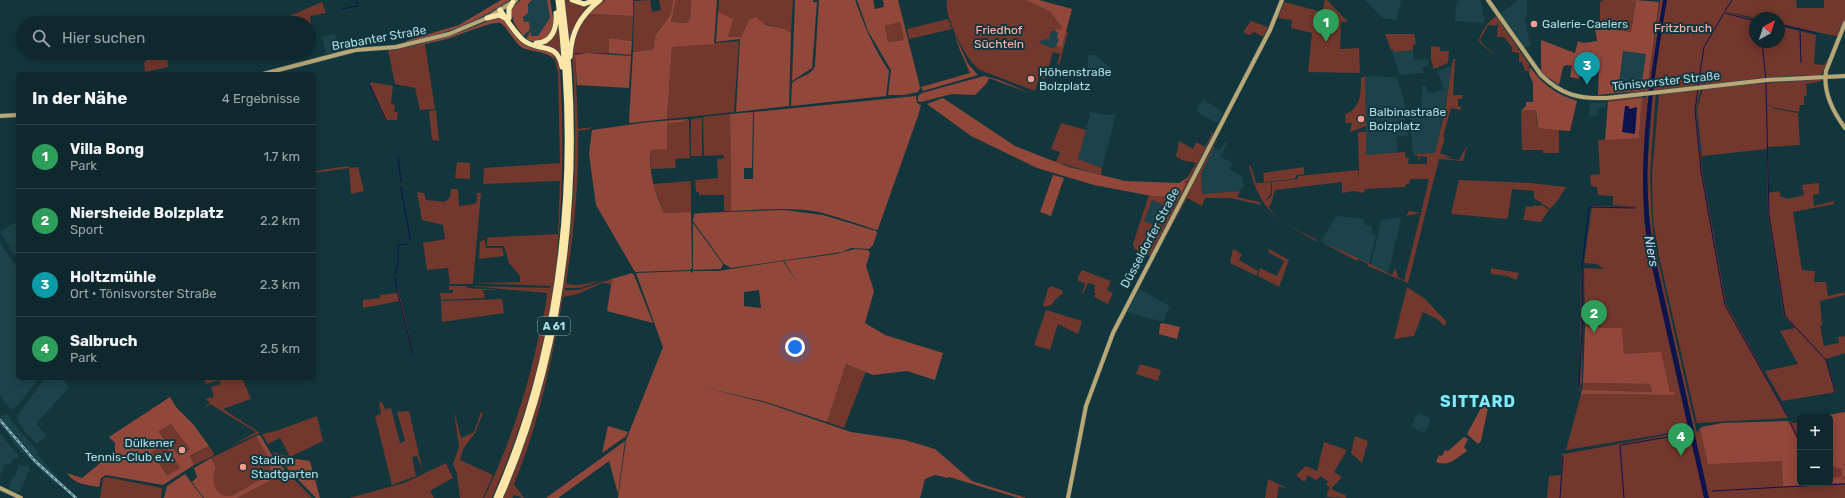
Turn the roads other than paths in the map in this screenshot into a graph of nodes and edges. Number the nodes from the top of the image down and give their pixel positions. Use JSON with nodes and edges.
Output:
{"nodes":[{"id":1,"x":556,"y":0,"type":"edge"},
{"id":2,"x":562,"y":0,"type":"edge"},
{"id":3,"x":572,"y":0,"type":"edge"},
{"id":4,"x":596,"y":0,"type":"edge"},
{"id":5,"x":600,"y":0,"type":"edge"},
{"id":6,"x":1282,"y":0,"type":"edge"},
{"id":7,"x":1488,"y":0,"type":"edge"},
{"id":8,"x":514,"y":1,"type":"edge"},
{"id":9,"x":502,"y":9,"type":"junction"},
{"id":10,"x":487,"y":18,"type":"junction"},
{"id":11,"x":508,"y":18,"type":"junction"},
{"id":12,"x":1845,"y":23,"type":"edge"},
{"id":13,"x":271,"y":72,"type":"edge"},
{"id":14,"x":1845,"y":76,"type":"edge"},
{"id":15,"x":1825,"y":77,"type":"junction"},
{"id":16,"x":569,"y":82,"type":"junction"},
{"id":17,"x":566,"y":90,"type":"junction"},
{"id":18,"x":16,"y":115,"type":"edge"},
{"id":19,"x":0,"y":116,"type":"edge"},
{"id":20,"x":1845,"y":128,"type":"edge"},
{"id":21,"x":0,"y":488,"type":"edge"},
{"id":22,"x":21,"y":498,"type":"edge"},
{"id":23,"x":496,"y":498,"type":"edge"},
{"id":24,"x":500,"y":498,"type":"edge"},
{"id":25,"x":1068,"y":498,"type":"edge"}],
"edges":[{"from":1,"to":11,"type":"highway"},
{"from":1,"to":17,"type":"highway","number":"A 61"},
{"from":2,"to":16,"type":"highway","number":"A 61"},
{"from":3,"to":4,"type":"highway"},
{"from":5,"to":16,"type":"highway"},
{"from":6,"to":25,"type":"main road","name":"Düsseldorfer Straße"},
{"from":7,"to":15,"type":"main road","name":"Tönisvorster Straße"},
{"from":8,"to":9,"type":"main road","name":"Brabanter Straße"},
{"from":8,"to":11,"type":"highway"},
{"from":9,"to":10,"type":"main road","name":"Brabanter Straße"},
{"from":9,"to":11,"type":"highway"},
{"from":10,"to":11,"type":"highway"},
{"from":10,"to":13,"type":"main road","name":"Brabanter Straße"},
{"from":11,"to":17,"type":"highway"},
{"from":12,"to":15,"type":"main road"},
{"from":14,"to":15,"type":"main road","name":"Tönisvorster Straße"},
{"from":15,"to":20,"type":"main road"},
{"from":16,"to":24,"type":"highway","number":"A 61"},
{"from":17,"to":23,"type":"highway","number":"A 61"},
{"from":18,"to":19,"type":"main road"},
{"from":21,"to":22,"type":"main road"}]}
